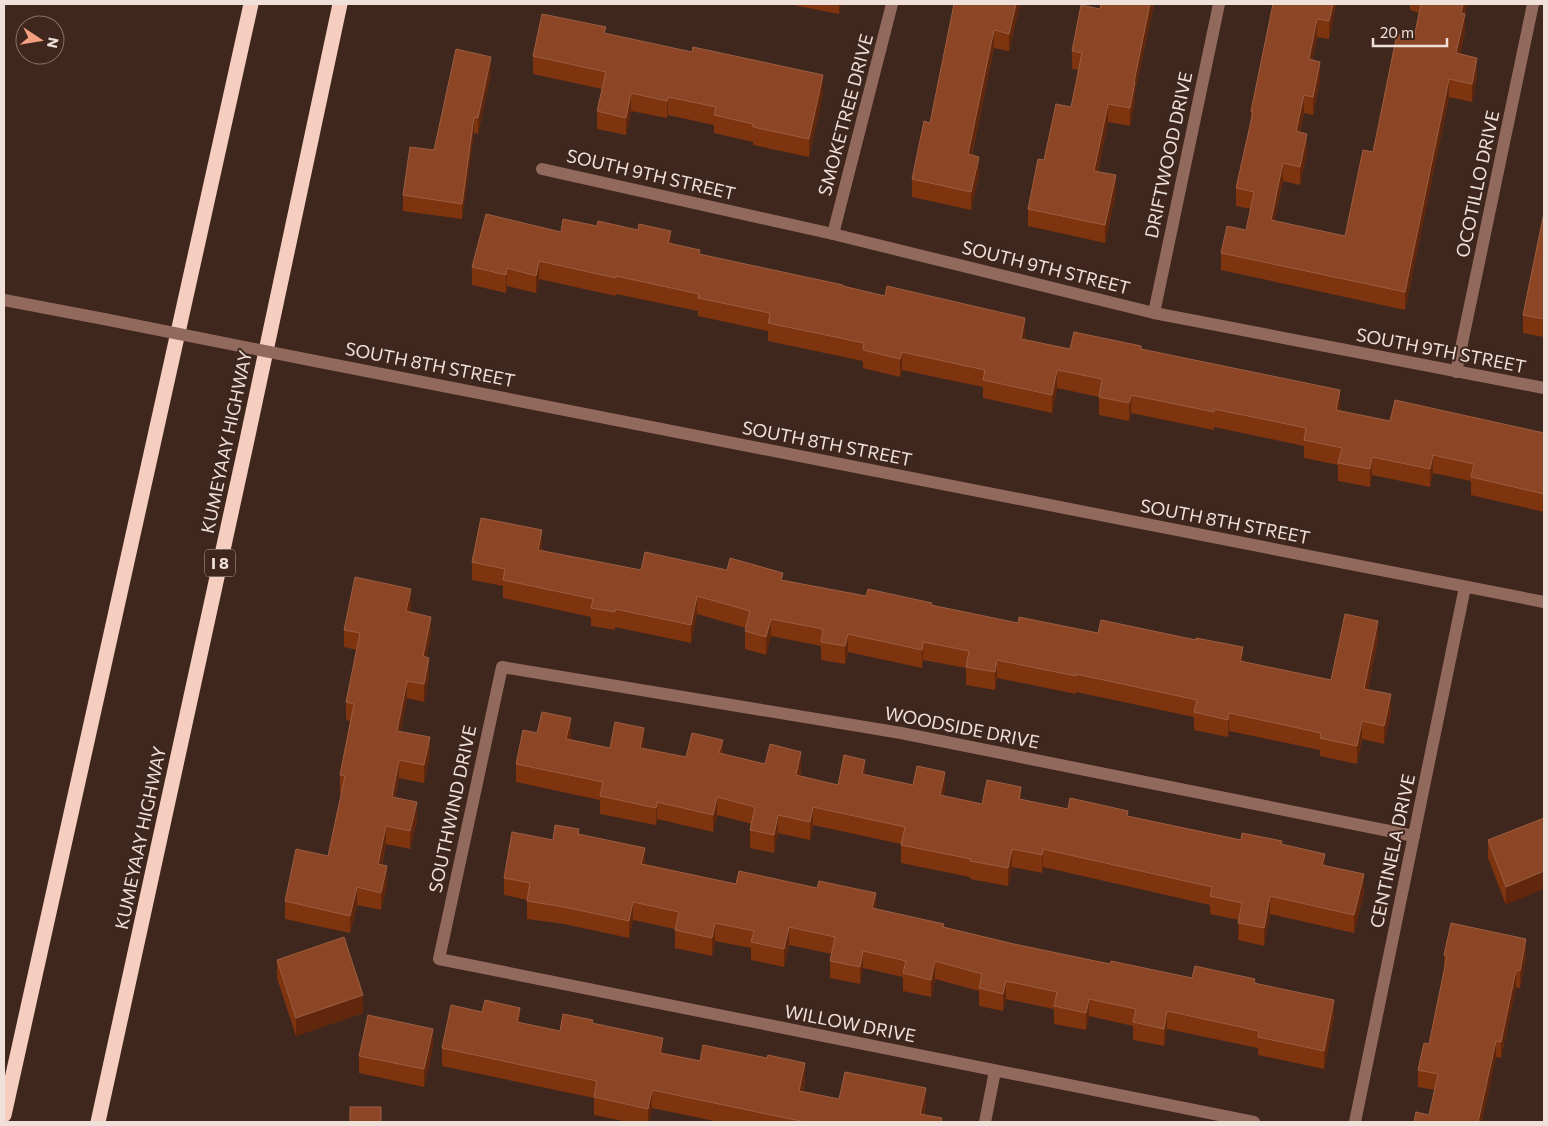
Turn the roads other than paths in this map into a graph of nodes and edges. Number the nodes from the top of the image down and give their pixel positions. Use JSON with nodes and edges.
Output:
{"nodes":[{"id":1,"x":251,"y":4,"type":"edge"},
{"id":2,"x":340,"y":4,"type":"edge"},
{"id":3,"x":892,"y":4,"type":"edge"},
{"id":4,"x":1219,"y":4,"type":"edge"},
{"id":5,"x":1533,"y":4,"type":"edge"},
{"id":6,"x":542,"y":169,"type":"dead end"},
{"id":7,"x":832,"y":234,"type":"junction"},
{"id":8,"x":4,"y":300,"type":"edge"},
{"id":9,"x":1154,"y":313,"type":"junction"},
{"id":10,"x":1456,"y":372,"type":"junction"},
{"id":11,"x":1544,"y":388,"type":"edge"},
{"id":12,"x":1465,"y":587,"type":"junction"},
{"id":13,"x":1544,"y":602,"type":"edge"},
{"id":14,"x":502,"y":667,"type":"joint"},
{"id":15,"x":1414,"y":836,"type":"junction"},
{"id":16,"x":439,"y":959,"type":"joint"},
{"id":17,"x":995,"y":1070,"type":"junction"},
{"id":18,"x":4,"y":1115,"type":"edge"},
{"id":19,"x":98,"y":1122,"type":"edge"},
{"id":20,"x":985,"y":1122,"type":"edge"},
{"id":21,"x":1254,"y":1122,"type":"edge"},
{"id":22,"x":1355,"y":1122,"type":"edge"}],
"edges":[{"from":1,"to":18,"type":"highway"},
{"from":2,"to":19,"type":"highway","name":"KUMEYAAY HIGHWAY","number":"I 8"},
{"from":3,"to":7,"type":"street","name":"SMOKETREE DRIVE"},
{"from":4,"to":9,"type":"street","name":"DRIFTWOOD DRIVE"},
{"from":5,"to":10,"type":"street","name":"OCOTILLO DRIVE"},
{"from":6,"to":7,"type":"street","name":"SOUTH 9TH STREET"},
{"from":7,"to":9,"type":"street","name":"SOUTH 9TH STREET"},
{"from":8,"to":12,"type":"street","name":"SOUTH 8TH STREET","bridge":true},
{"from":9,"to":10,"type":"street","name":"SOUTH 9TH STREET"},
{"from":10,"to":11,"type":"street","name":"SOUTH 9TH STREET"},
{"from":12,"to":13,"type":"street","name":"SOUTH 8TH STREET"},
{"from":12,"to":15,"type":"street","name":"CENTINELA DRIVE"},
{"from":14,"to":15,"type":"street","name":"WOODSIDE DRIVE"},
{"from":14,"to":16,"type":"street","name":"SOUTHWIND DRIVE"},
{"from":15,"to":22,"type":"street","name":"CENTINELA DRIVE"},
{"from":16,"to":17,"type":"street","name":"WILLOW DRIVE"},
{"from":17,"to":20,"type":"street"},
{"from":17,"to":21,"type":"street","name":"WILLOW DRIVE"}]}
